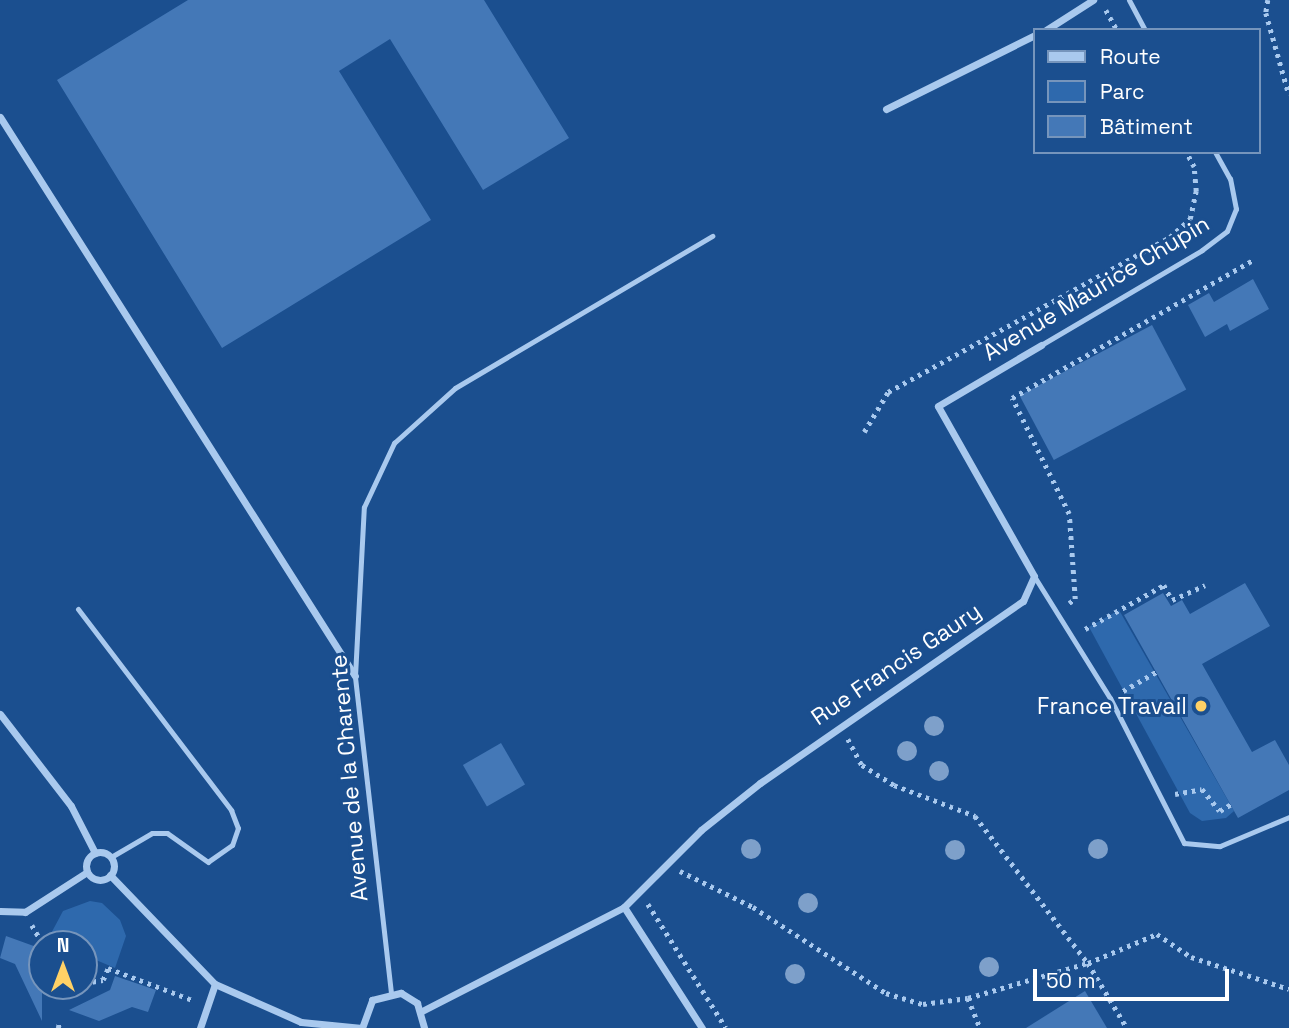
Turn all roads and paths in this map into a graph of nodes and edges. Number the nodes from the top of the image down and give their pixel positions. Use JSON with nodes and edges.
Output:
{"nodes":[{"id":1,"x":1093,"y":0,"type":"edge"},
{"id":2,"x":1101,"y":0,"type":"edge"},
{"id":3,"x":1129,"y":0,"type":"edge"},
{"id":4,"x":1268,"y":0,"type":"edge"},
{"id":5,"x":1049,"y":28,"type":"edge"},
{"id":6,"x":1116,"y":28,"type":"edge"},
{"id":7,"x":1144,"y":28,"type":"edge"},
{"id":8,"x":1034,"y":35,"type":"edge"},
{"id":9,"x":1289,"y":95,"type":"edge"},
{"id":10,"x":886,"y":109,"type":"dead end"},
{"id":11,"x":0,"y":117,"type":"edge"},
{"id":12,"x":1187,"y":154,"type":"edge"},
{"id":13,"x":1216,"y":154,"type":"edge"},
{"id":14,"x":712,"y":236,"type":"dead end"},
{"id":15,"x":1253,"y":260,"type":"dead end"},
{"id":16,"x":1041,"y":345,"type":"joint"},
{"id":17,"x":864,"y":432,"type":"dead end"},
{"id":18,"x":1034,"y":576,"type":"junction"},
{"id":19,"x":1205,"y":585,"type":"dead end"},
{"id":20,"x":78,"y":609,"type":"dead end"},
{"id":21,"x":1056,"y":610,"type":"junction"},
{"id":22,"x":1072,"y":636,"type":"junction"},
{"id":23,"x":1156,"y":673,"type":"dead end"},
{"id":24,"x":355,"y":676,"type":"junction"},
{"id":25,"x":1110,"y":698,"type":"junction"},
{"id":26,"x":0,"y":714,"type":"edge"},
{"id":27,"x":841,"y":723,"type":"junction"},
{"id":28,"x":1163,"y":801,"type":"junction"},
{"id":29,"x":1231,"y":804,"type":"dead end"},
{"id":30,"x":1289,"y":817,"type":"edge"},
{"id":31,"x":95,"y":853,"type":"junction"},
{"id":32,"x":111,"y":857,"type":"junction"},
{"id":33,"x":667,"y":864,"type":"junction"},
{"id":34,"x":87,"y":872,"type":"junction"},
{"id":35,"x":110,"y":875,"type":"junction"},
{"id":36,"x":640,"y":892,"type":"junction"},
{"id":37,"x":624,"y":907,"type":"junction"},
{"id":38,"x":0,"y":911,"type":"edge"},
{"id":39,"x":1088,"y":963,"type":"junction"},
{"id":40,"x":98,"y":980,"type":"edge"},
{"id":41,"x":215,"y":984,"type":"junction"},
{"id":42,"x":1289,"y":989,"type":"edge"},
{"id":43,"x":391,"y":993,"type":"junction"},
{"id":44,"x":968,"y":998,"type":"junction"},
{"id":45,"x":208,"y":1006,"type":"junction"},
{"id":46,"x":422,"y":1011,"type":"junction"},
{"id":47,"x":200,"y":1028,"type":"edge"},
{"id":48,"x":362,"y":1028,"type":"edge"},
{"id":49,"x":424,"y":1028,"type":"edge"},
{"id":50,"x":702,"y":1028,"type":"edge"},
{"id":51,"x":726,"y":1028,"type":"edge"},
{"id":52,"x":979,"y":1028,"type":"edge"},
{"id":53,"x":1127,"y":1028,"type":"edge"}],
"edges":[{"from":1,"to":5,"type":"street"},
{"from":2,"to":6,"type":"path"},
{"from":3,"to":7,"type":"lane"},
{"from":4,"to":9,"type":"path"},
{"from":8,"to":10,"type":"street"},
{"from":11,"to":24,"type":"street"},
{"from":12,"to":17,"type":"path"},
{"from":13,"to":16,"type":"lane","name":"Avenue Maurice Chupin"},
{"from":14,"to":24,"type":"lane","name":"Avenue de la Charente"},
{"from":15,"to":21,"type":"path"},
{"from":16,"to":18,"type":"street","name":"Avenue Maurice Chupin"},
{"from":18,"to":21,"type":"lane"},
{"from":18,"to":27,"type":"street","name":"Rue Francis Gaury"},
{"from":19,"to":22,"type":"path"},
{"from":20,"to":32,"type":"lane"},
{"from":21,"to":22,"type":"lane"},
{"from":22,"to":25,"type":"lane"},
{"from":23,"to":25,"type":"path"},
{"from":24,"to":43,"type":"lane","name":"Avenue de la Charente"},
{"from":25,"to":28,"type":"lane"},
{"from":26,"to":31,"type":"street"},
{"from":27,"to":33,"type":"street","name":"Rue Francis Gaury"},
{"from":27,"to":39,"type":"path"},
{"from":28,"to":29,"type":"path"},
{"from":28,"to":30,"type":"lane"},
{"from":31,"to":32,"type":"street"},
{"from":31,"to":34,"type":"street"},
{"from":32,"to":35,"type":"street"},
{"from":33,"to":36,"type":"street","name":"Rue Francis Gaury"},
{"from":33,"to":44,"type":"path"},
{"from":34,"to":35,"type":"street"},
{"from":34,"to":38,"type":"street"},
{"from":35,"to":41,"type":"street"},
{"from":36,"to":37,"type":"street","name":"Rue Francis Gaury"},
{"from":36,"to":51,"type":"path"},
{"from":37,"to":46,"type":"street","name":"Rue Francis Gaury"},
{"from":37,"to":50,"type":"street"},
{"from":39,"to":42,"type":"path"},
{"from":39,"to":44,"type":"path"},
{"from":39,"to":53,"type":"path"},
{"from":40,"to":45,"type":"path"},
{"from":41,"to":45,"type":"street"},
{"from":41,"to":48,"type":"street"},
{"from":43,"to":46,"type":"street"},
{"from":43,"to":48,"type":"street"},
{"from":44,"to":52,"type":"path"},
{"from":45,"to":47,"type":"street"},
{"from":46,"to":49,"type":"street"}]}
